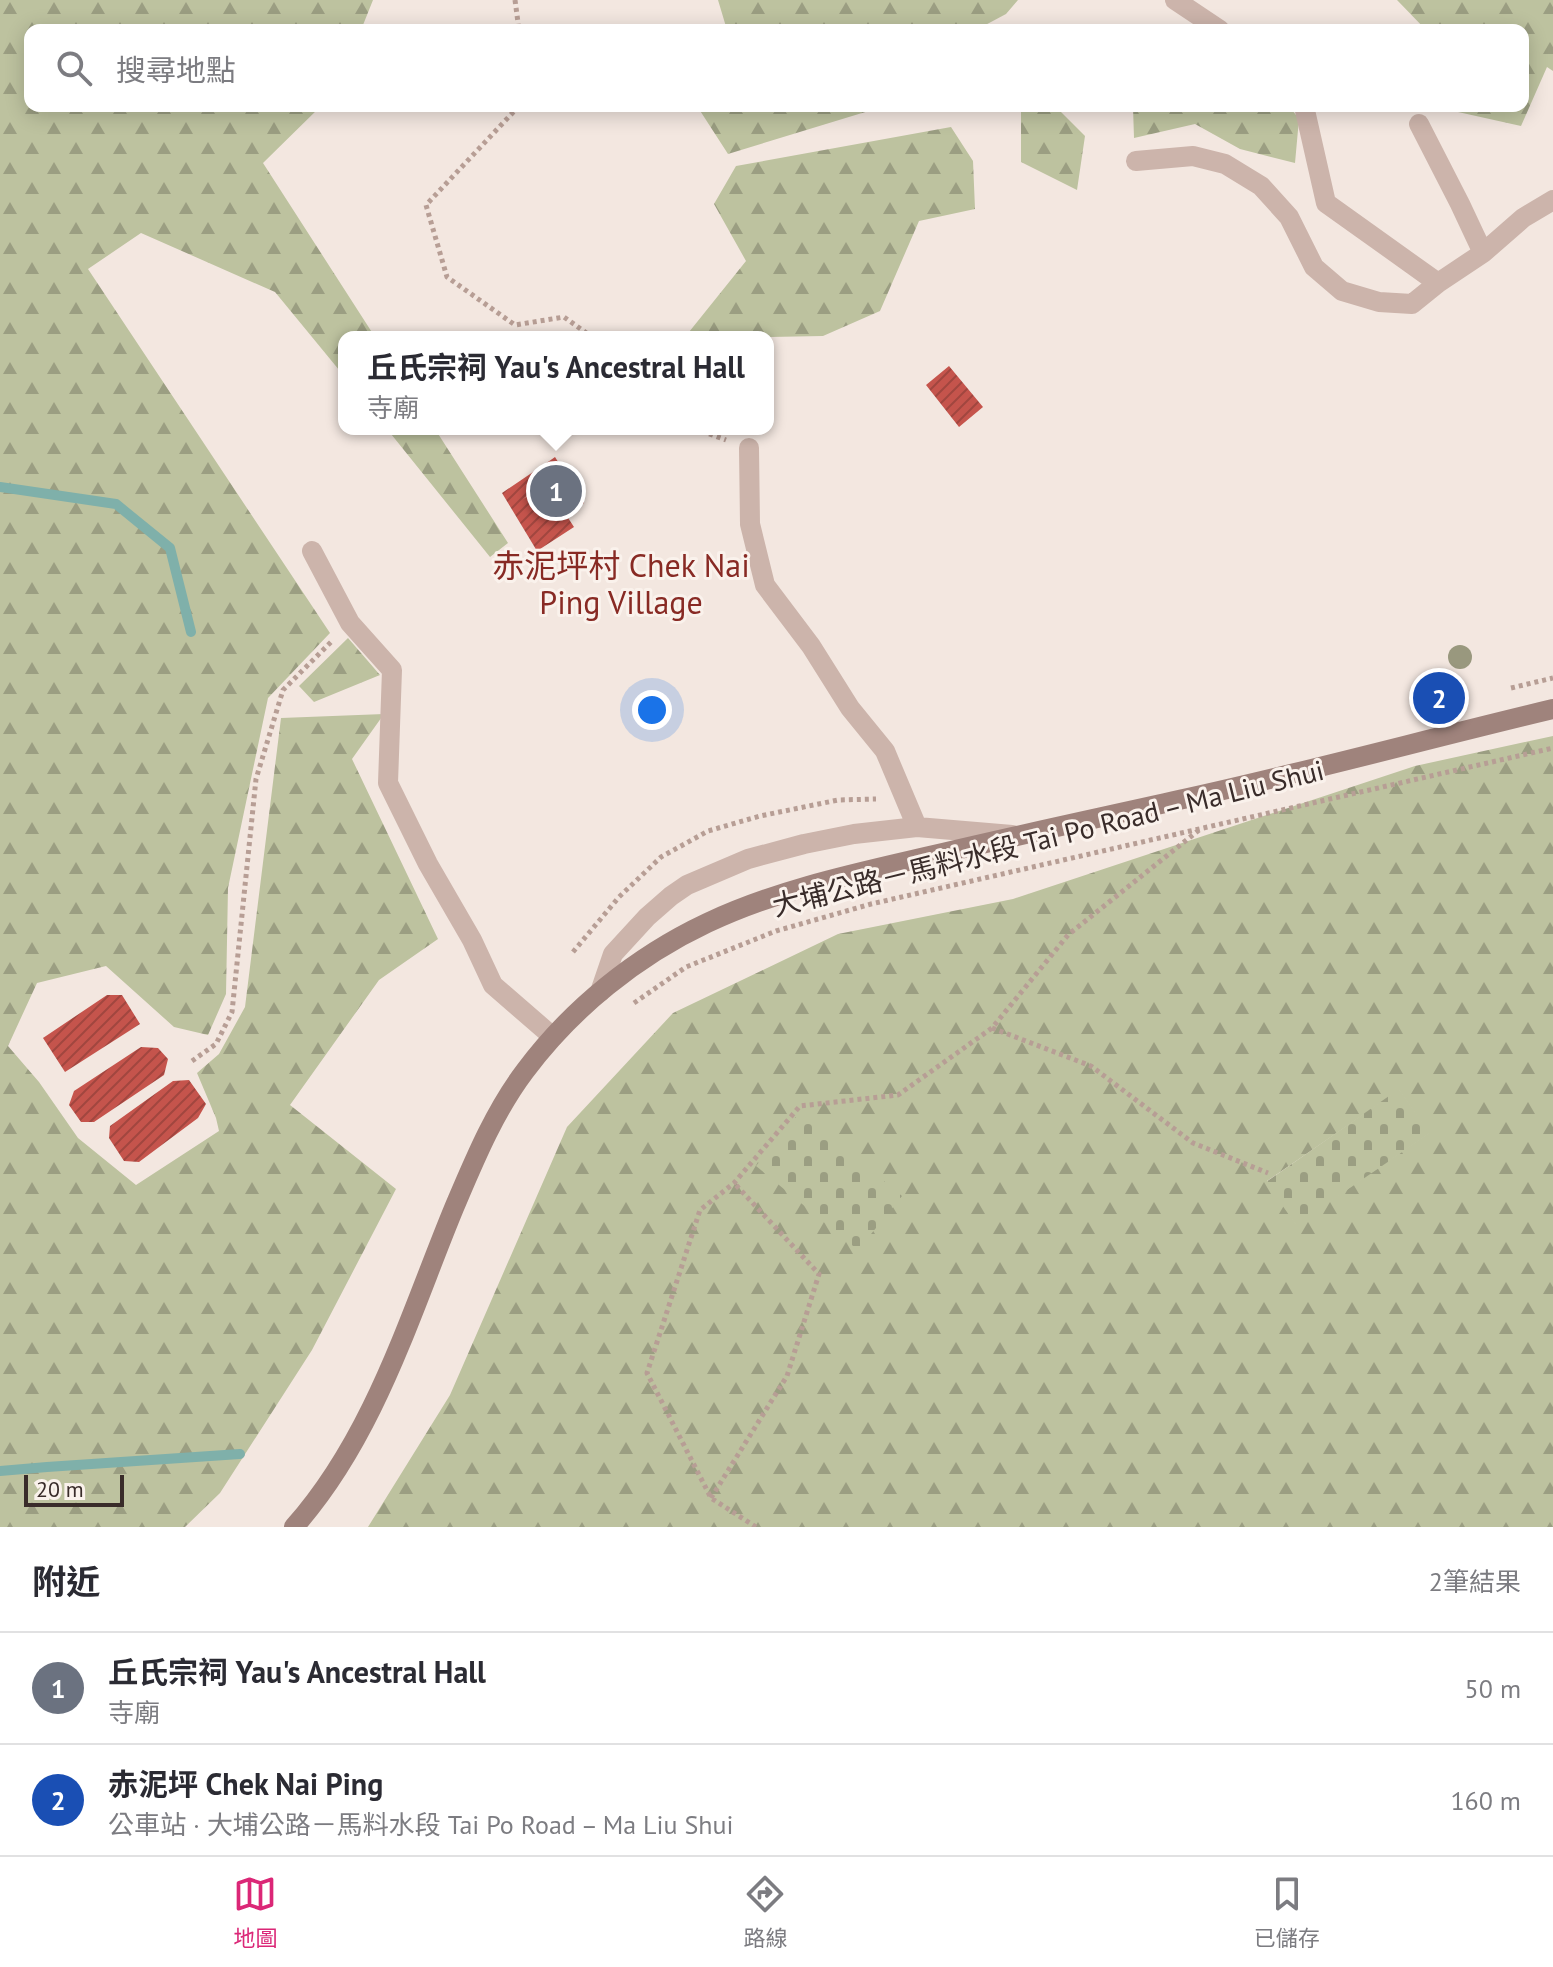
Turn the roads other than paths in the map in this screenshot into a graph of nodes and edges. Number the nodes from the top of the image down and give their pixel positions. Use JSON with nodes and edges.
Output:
{"nodes":[{"id":1,"x":1175,"y":0,"type":"edge"},
{"id":2,"x":1211,"y":24,"type":"edge"},
{"id":3,"x":1305,"y":112,"type":"edge"},
{"id":4,"x":1419,"y":124,"type":"dead end"},
{"id":5,"x":1136,"y":161,"type":"dead end"},
{"id":6,"x":1553,"y":200,"type":"edge"},
{"id":7,"x":1483,"y":253,"type":"junction"},
{"id":8,"x":1438,"y":283,"type":"junction"},
{"id":9,"x":749,"y":448,"type":"dead end"},
{"id":10,"x":312,"y":551,"type":"dead end"},
{"id":11,"x":1553,"y":709,"type":"edge"},
{"id":12,"x":917,"y":827,"type":"junction"},
{"id":13,"x":1014,"y":836,"type":"junction"},
{"id":14,"x":600,"y":992,"type":"junction"},
{"id":15,"x":553,"y":1037,"type":"junction"},
{"id":16,"x":294,"y":1527,"type":"edge"}],
"edges":[{"from":1,"to":2,"type":"street"},
{"from":3,"to":8,"type":"street"},
{"from":4,"to":7,"type":"street"},
{"from":5,"to":8,"type":"street"},
{"from":6,"to":7,"type":"street"},
{"from":7,"to":8,"type":"street"},
{"from":9,"to":12,"type":"street"},
{"from":10,"to":15,"type":"street"},
{"from":11,"to":13,"type":"main road","name":"大埔公路－馬料水段 Tai Po Road – Ma Liu Shui"},
{"from":12,"to":13,"type":"street"},
{"from":12,"to":14,"type":"street"},
{"from":13,"to":14,"type":"main road","name":"大埔公路－馬料水段 Tai Po Road – Ma Liu Shui"},
{"from":14,"to":15,"type":"main road","name":"大埔公路－馬料水段 Tai Po Road – Ma Liu Shui"},
{"from":15,"to":16,"type":"main road","name":"大埔公路－馬料水段 Tai Po Road – Ma Liu Shui"}]}
